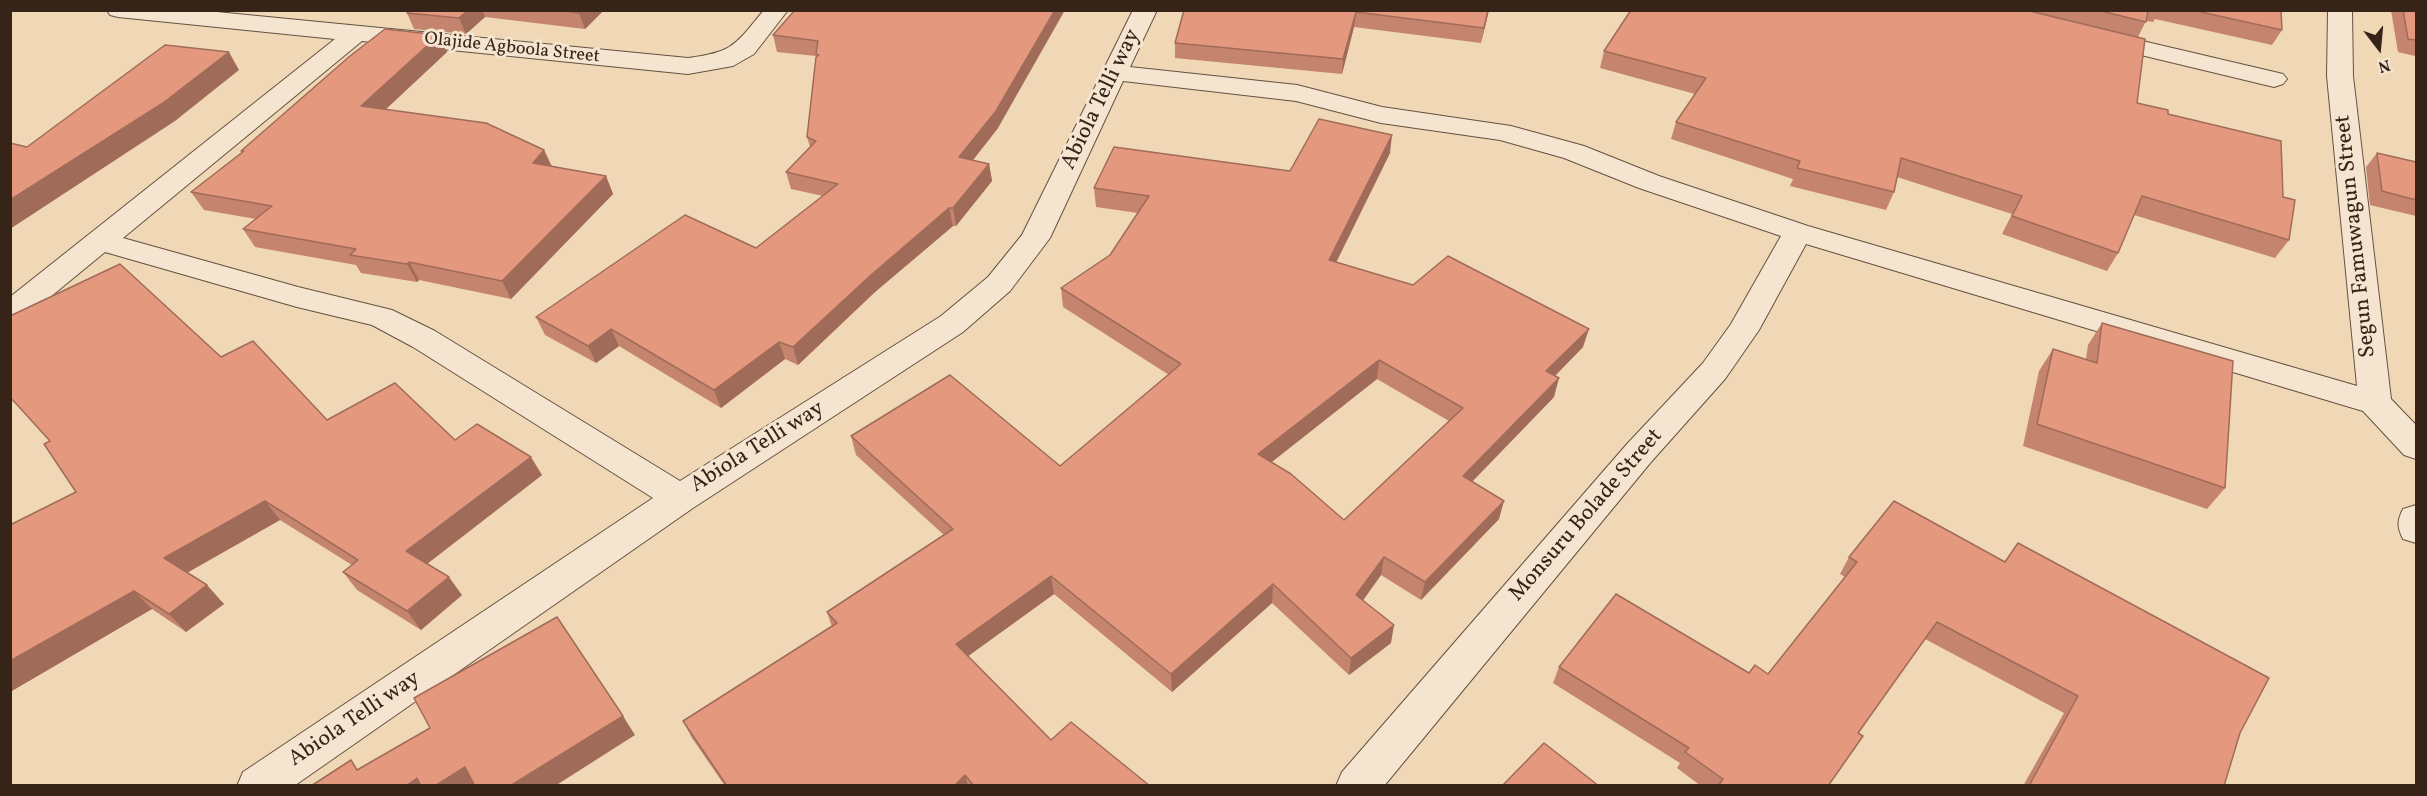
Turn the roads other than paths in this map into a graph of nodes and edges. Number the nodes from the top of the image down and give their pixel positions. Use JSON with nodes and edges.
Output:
{"nodes":[{"id":1,"x":118,"y":10,"type":"edge"},
{"id":2,"x":777,"y":10,"type":"edge"},
{"id":3,"x":1145,"y":10,"type":"edge"},
{"id":4,"x":2340,"y":10,"type":"edge"},
{"id":5,"x":356,"y":34,"type":"junction"},
{"id":6,"x":2083,"y":34,"type":"edge"},
{"id":7,"x":1116,"y":72,"type":"junction"},
{"id":8,"x":2274,"y":79,"type":"dead end"},
{"id":9,"x":1798,"y":232,"type":"junction"},
{"id":10,"x":100,"y":241,"type":"junction"},
{"id":11,"x":10,"y":314,"type":"edge"},
{"id":12,"x":2375,"y":403,"type":"junction"},
{"id":13,"x":2416,"y":446,"type":"edge"},
{"id":14,"x":680,"y":498,"type":"junction"},
{"id":15,"x":2416,"y":519,"type":"edge"},
{"id":16,"x":2416,"y":529,"type":"edge"},
{"id":17,"x":258,"y":786,"type":"edge"},
{"id":18,"x":1357,"y":786,"type":"edge"}],
"edges":[{"from":1,"to":5,"type":"street","name":"Olajide Agboola Street"},
{"from":2,"to":5,"type":"street","name":"Olajide Agboola Street"},
{"from":3,"to":7,"type":"street","name":"Abiola Telli way"},
{"from":4,"to":12,"type":"street","name":"Segun Famuwagun Street"},
{"from":5,"to":10,"type":"street"},
{"from":6,"to":8,"type":"street"},
{"from":7,"to":9,"type":"street"},
{"from":7,"to":14,"type":"street","name":"Abiola Telli way"},
{"from":9,"to":12,"type":"street"},
{"from":9,"to":18,"type":"street","name":"Monsuru Bolade Street"},
{"from":10,"to":11,"type":"street"},
{"from":10,"to":14,"type":"street"},
{"from":12,"to":13,"type":"street"},
{"from":14,"to":17,"type":"street","name":"Abiola Telli way"},
{"from":15,"to":16,"type":"street"}]}
